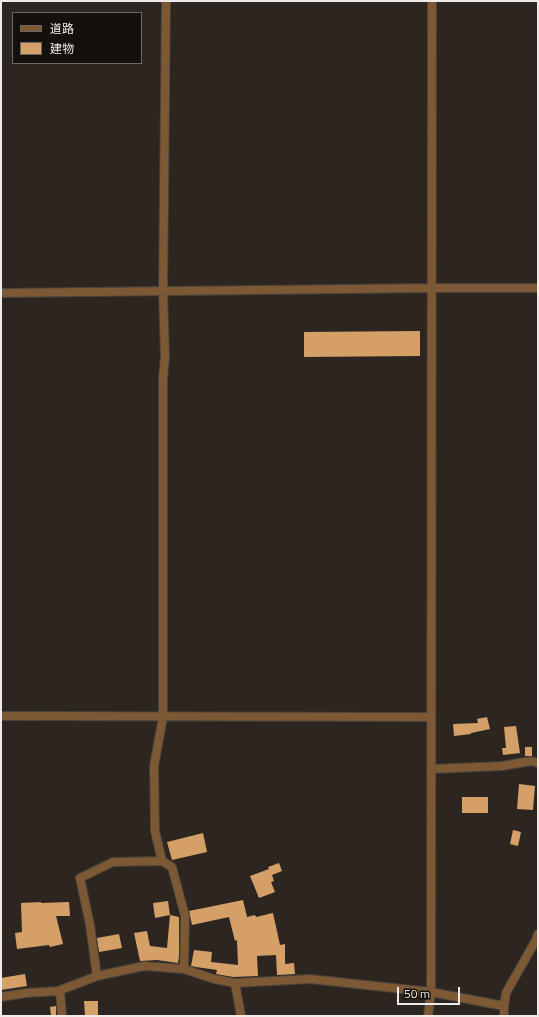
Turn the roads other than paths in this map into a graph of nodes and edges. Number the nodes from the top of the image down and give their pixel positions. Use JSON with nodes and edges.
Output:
{"nodes":[{"id":1,"x":166,"y":1,"type":"edge"},
{"id":2,"x":432,"y":1,"type":"edge"},
{"id":3,"x":432,"y":288,"type":"junction"},
{"id":4,"x":538,"y":288,"type":"edge"},
{"id":5,"x":163,"y":290,"type":"junction"},
{"id":6,"x":1,"y":293,"type":"edge"},
{"id":7,"x":1,"y":716,"type":"edge"},
{"id":8,"x":163,"y":717,"type":"junction"},
{"id":9,"x":431,"y":717,"type":"junction"},
{"id":10,"x":538,"y":763,"type":"edge"},
{"id":11,"x":431,"y":769,"type":"junction"},
{"id":12,"x":162,"y":861,"type":"junction"},
{"id":13,"x":538,"y":934,"type":"edge"},
{"id":14,"x":184,"y":969,"type":"junction"},
{"id":15,"x":97,"y":976,"type":"junction"},
{"id":16,"x":235,"y":983,"type":"junction"},
{"id":17,"x":60,"y":991,"type":"junction"},
{"id":18,"x":431,"y":992,"type":"junction"},
{"id":19,"x":1,"y":997,"type":"edge"},
{"id":20,"x":504,"y":1006,"type":"junction"},
{"id":21,"x":62,"y":1016,"type":"edge"},
{"id":22,"x":241,"y":1016,"type":"edge"},
{"id":23,"x":428,"y":1016,"type":"edge"},
{"id":24,"x":504,"y":1016,"type":"edge"}],
"edges":[{"from":1,"to":5,"type":"street"},
{"from":2,"to":3,"type":"street"},
{"from":3,"to":4,"type":"street"},
{"from":3,"to":5,"type":"street"},
{"from":3,"to":9,"type":"street"},
{"from":5,"to":6,"type":"street"},
{"from":5,"to":8,"type":"street"},
{"from":7,"to":8,"type":"street"},
{"from":8,"to":9,"type":"street"},
{"from":8,"to":12,"type":"street"},
{"from":9,"to":11,"type":"street"},
{"from":10,"to":11,"type":"street"},
{"from":11,"to":18,"type":"street"},
{"from":12,"to":14,"type":"street"},
{"from":12,"to":15,"type":"street"},
{"from":13,"to":20,"type":"street"},
{"from":14,"to":15,"type":"street"},
{"from":14,"to":16,"type":"street"},
{"from":15,"to":17,"type":"street"},
{"from":16,"to":18,"type":"street"},
{"from":16,"to":22,"type":"street"},
{"from":17,"to":19,"type":"street"},
{"from":17,"to":21,"type":"street"},
{"from":18,"to":20,"type":"street"},
{"from":18,"to":23,"type":"street"},
{"from":20,"to":24,"type":"street"}]}
